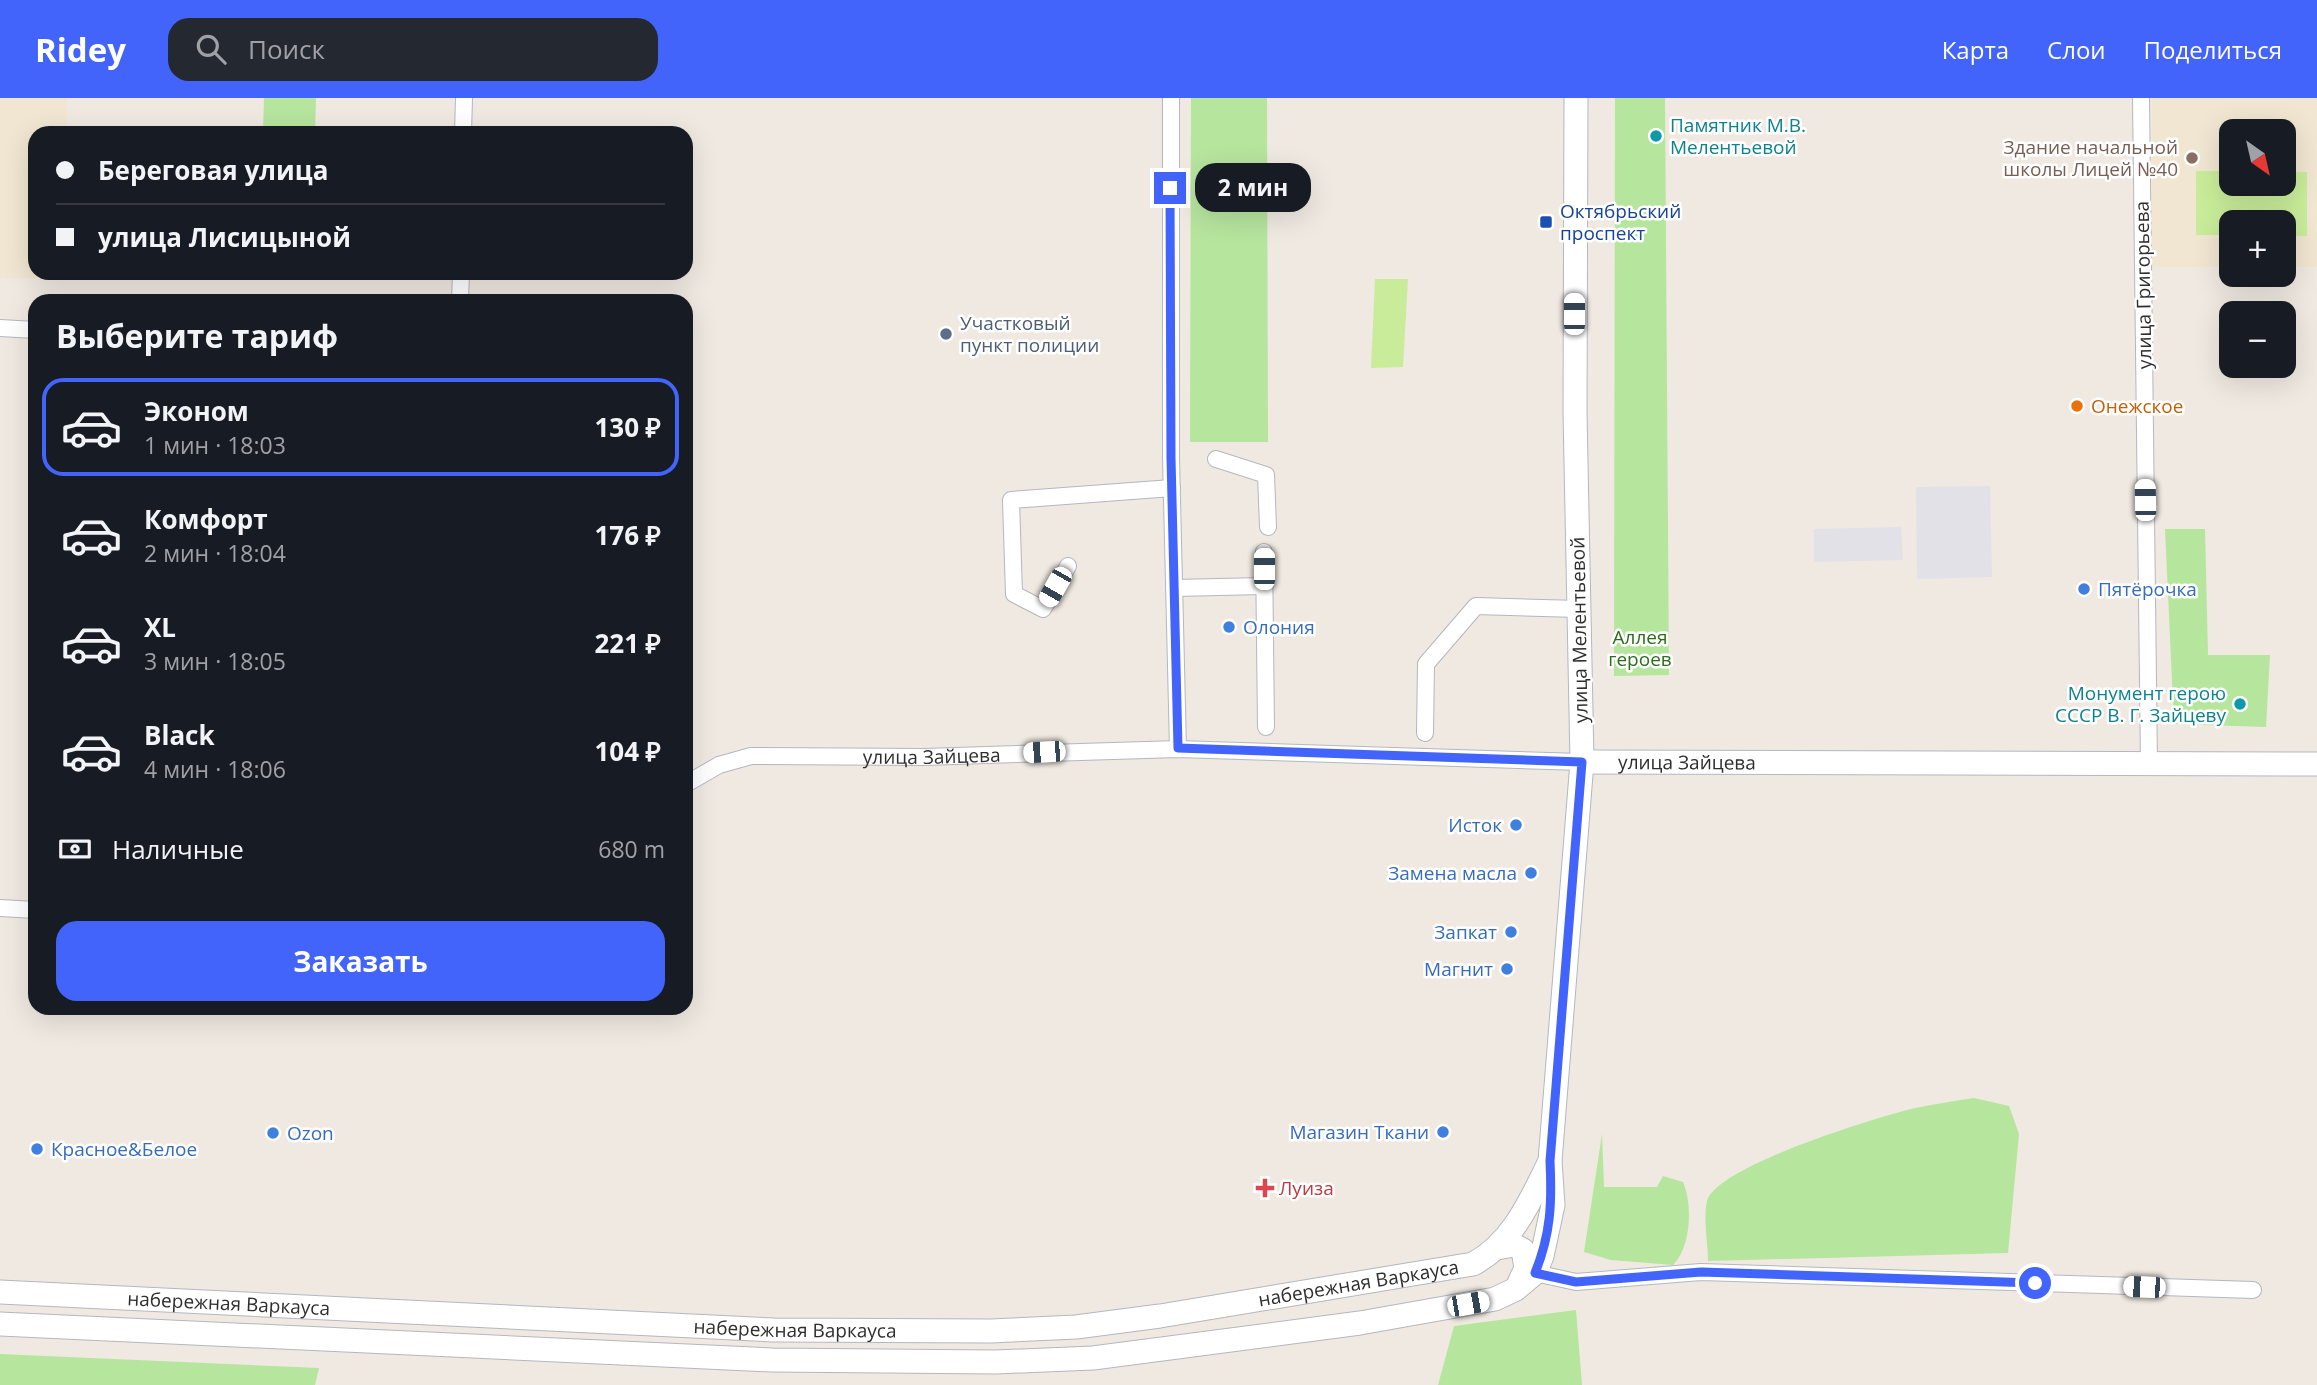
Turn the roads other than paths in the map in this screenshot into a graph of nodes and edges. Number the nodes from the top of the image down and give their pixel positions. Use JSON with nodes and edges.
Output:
{"nodes":[{"id":1,"x":464,"y":98,"type":"edge"},
{"id":2,"x":1171,"y":98,"type":"edge"},
{"id":3,"x":1576,"y":98,"type":"edge"},
{"id":4,"x":2141,"y":98,"type":"edge"},
{"id":5,"x":463,"y":126,"type":"edge"},
{"id":6,"x":0,"y":328,"type":"edge"},
{"id":7,"x":28,"y":330,"type":"edge"},
{"id":8,"x":1216,"y":459,"type":"dead end"},
{"id":9,"x":1172,"y":488,"type":"junction"},
{"id":10,"x":1268,"y":527,"type":"dead end"},
{"id":11,"x":1264,"y":552,"type":"dead end"},
{"id":12,"x":1068,"y":566,"type":"dead end"},
{"id":13,"x":1265,"y":586,"type":"junction"},
{"id":14,"x":1174,"y":588,"type":"junction"},
{"id":15,"x":1579,"y":609,"type":"junction"},
{"id":16,"x":1266,"y":727,"type":"dead end"},
{"id":17,"x":1425,"y":733,"type":"dead end"},
{"id":18,"x":1178,"y":748,"type":"junction"},
{"id":19,"x":1582,"y":762,"type":"junction"},
{"id":20,"x":2317,"y":764,"type":"edge"},
{"id":21,"x":2149,"y":766,"type":"junction"},
{"id":22,"x":693,"y":780,"type":"edge"},
{"id":23,"x":0,"y":908,"type":"edge"},
{"id":24,"x":28,"y":910,"type":"edge"},
{"id":25,"x":1550,"y":1161,"type":"junction"},
{"id":26,"x":1497,"y":1248,"type":"junction"},
{"id":27,"x":1535,"y":1273,"type":"junction"},
{"id":28,"x":1516,"y":1289,"type":"junction"},
{"id":29,"x":2253,"y":1290,"type":"dead end"},
{"id":30,"x":0,"y":1292,"type":"edge"},
{"id":31,"x":485,"y":1315,"type":"junction"},
{"id":32,"x":551,"y":1320,"type":"junction"},
{"id":33,"x":0,"y":1324,"type":"edge"},
{"id":34,"x":482,"y":1346,"type":"junction"},
{"id":35,"x":550,"y":1349,"type":"junction"}],
"edges":[{"from":1,"to":5,"type":"street"},
{"from":2,"to":9,"type":"street"},
{"from":3,"to":15,"type":"main road","name":"улица Мелентьевой"},
{"from":4,"to":21,"type":"street","name":"улица Григорьева"},
{"from":6,"to":7,"type":"street"},
{"from":8,"to":10,"type":"street"},
{"from":9,"to":12,"type":"street"},
{"from":9,"to":14,"type":"street"},
{"from":11,"to":13,"type":"street"},
{"from":13,"to":14,"type":"street"},
{"from":13,"to":16,"type":"street"},
{"from":14,"to":18,"type":"street"},
{"from":15,"to":17,"type":"street"},
{"from":15,"to":19,"type":"main road","name":"улица Мелентьевой"},
{"from":18,"to":19,"type":"street","name":"улица Зайцева"},
{"from":18,"to":22,"type":"street","name":"улица Зайцева"},
{"from":19,"to":21,"type":"main road","name":"улица Зайцева"},
{"from":19,"to":25,"type":"main road","name":"улица Мелентьевой"},
{"from":20,"to":21,"type":"main road","name":"улица Зайцева"},
{"from":23,"to":24,"type":"street"},
{"from":25,"to":26,"type":"main road","name":"набережная Варкауса"},
{"from":25,"to":27,"type":"main road"},
{"from":26,"to":28,"type":"main road"},
{"from":26,"to":32,"type":"main road","name":"набережная Варкауса"},
{"from":27,"to":28,"type":"main road","name":"набережная Варкауса"},
{"from":27,"to":29,"type":"street"},
{"from":28,"to":35,"type":"main road","name":"набережная Варкауса"},
{"from":30,"to":31,"type":"main road","name":"набережная Варкауса"},
{"from":31,"to":32,"type":"main road","name":"набережная Варкауса"},
{"from":31,"to":34,"type":"main road"},
{"from":32,"to":35,"type":"main road"},
{"from":33,"to":34,"type":"main road","name":"набережная Варкауса"},
{"from":34,"to":35,"type":"main road","name":"набережная Варкауса"}]}
